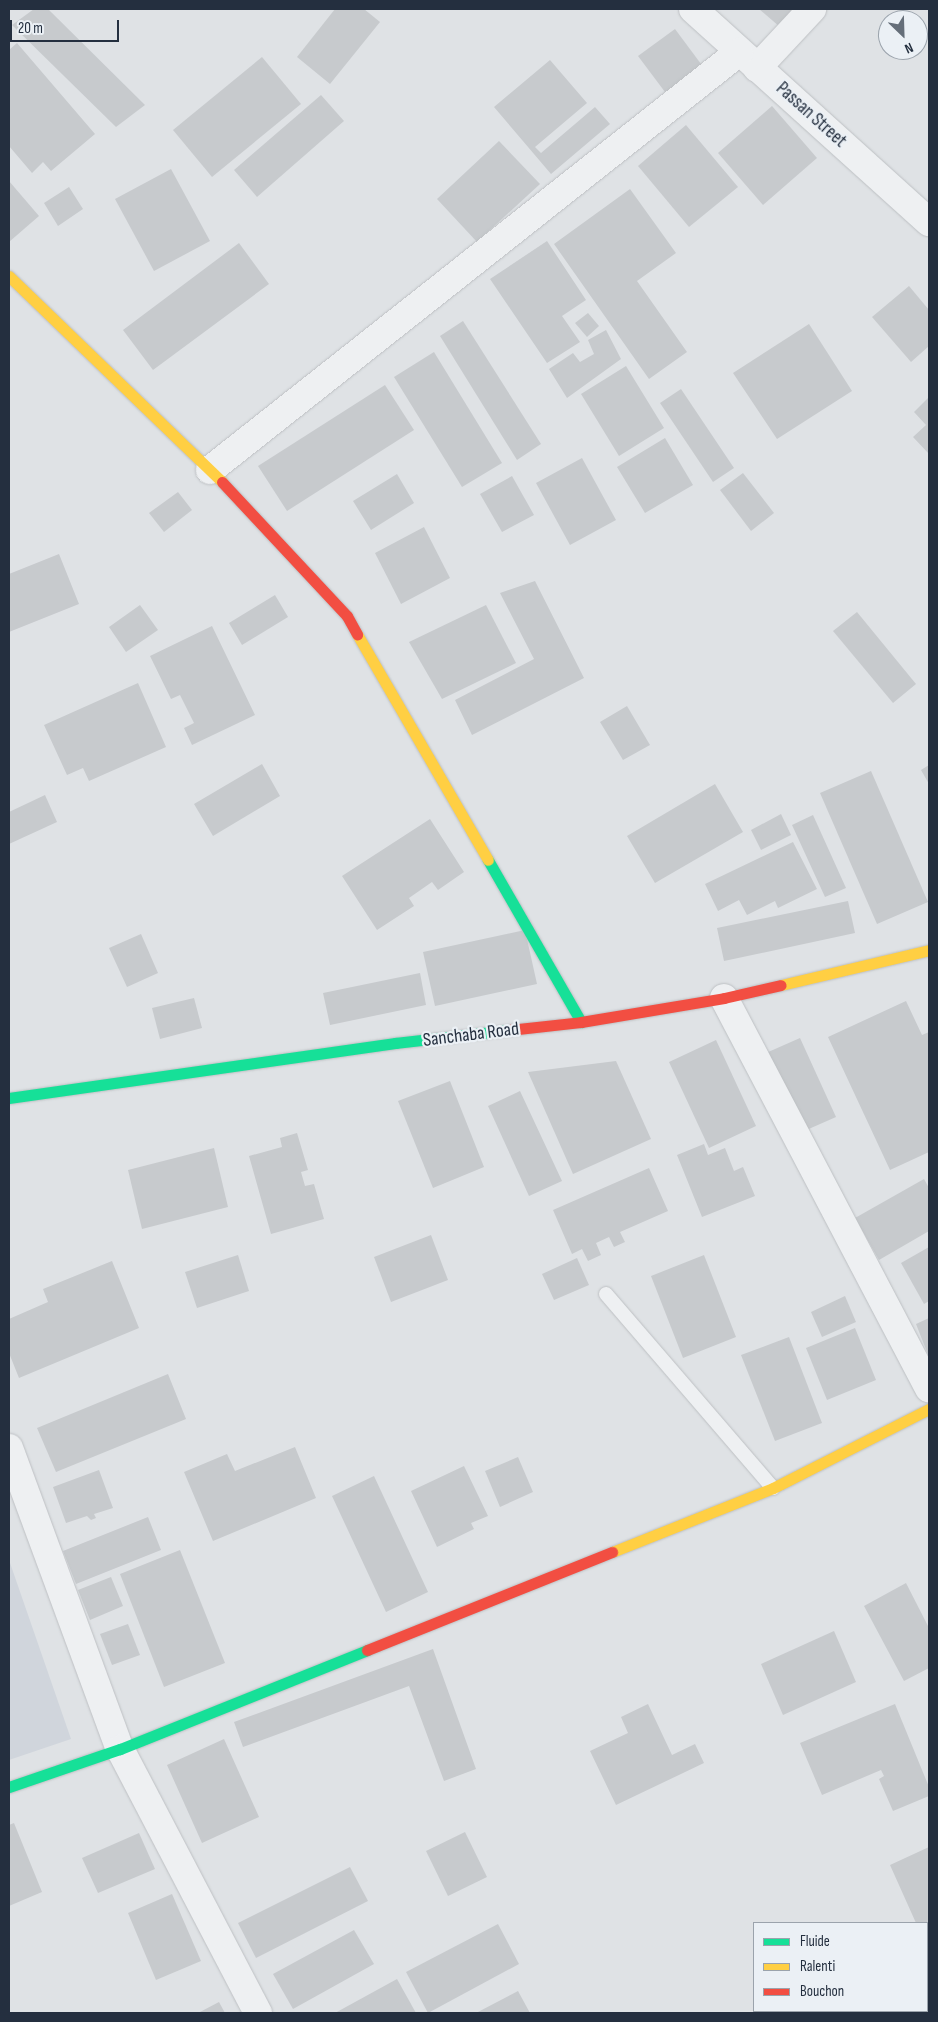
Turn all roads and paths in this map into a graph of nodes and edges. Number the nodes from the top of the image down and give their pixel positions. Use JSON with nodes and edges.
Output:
{"nodes":[{"id":1,"x":693,"y":9,"type":"edge"},
{"id":2,"x":812,"y":9,"type":"edge"},
{"id":3,"x":748,"y":60,"type":"junction"},
{"id":4,"x":929,"y":222,"type":"edge"},
{"id":5,"x":9,"y":276,"type":"edge"},
{"id":6,"x":210,"y":470,"type":"junction"},
{"id":7,"x":929,"y":950,"type":"edge"},
{"id":8,"x":724,"y":998,"type":"junction"},
{"id":9,"x":581,"y":1022,"type":"junction"},
{"id":10,"x":9,"y":1098,"type":"edge"},
{"id":11,"x":606,"y":1294,"type":"dead end"},
{"id":12,"x":929,"y":1389,"type":"edge"},
{"id":13,"x":929,"y":1408,"type":"edge"},
{"id":14,"x":9,"y":1448,"type":"edge"},
{"id":15,"x":773,"y":1488,"type":"junction"},
{"id":16,"x":120,"y":1749,"type":"junction"},
{"id":17,"x":9,"y":1787,"type":"edge"},
{"id":18,"x":258,"y":2013,"type":"edge"}],
"edges":[{"from":1,"to":3,"type":"street","name":"Passan Street"},
{"from":2,"to":3,"type":"street"},
{"from":3,"to":4,"type":"street","name":"Passan Street"},
{"from":3,"to":6,"type":"street"},
{"from":5,"to":6,"type":"street"},
{"from":6,"to":9,"type":"street"},
{"from":7,"to":8,"type":"street","name":"Sanchaba Road"},
{"from":8,"to":9,"type":"street","name":"Sanchaba Road"},
{"from":8,"to":12,"type":"street"},
{"from":9,"to":10,"type":"street","name":"Sanchaba Road"},
{"from":11,"to":15,"type":"lane"},
{"from":13,"to":15,"type":"street"},
{"from":14,"to":16,"type":"street"},
{"from":15,"to":16,"type":"street"},
{"from":16,"to":17,"type":"street"},
{"from":16,"to":18,"type":"street"}]}
